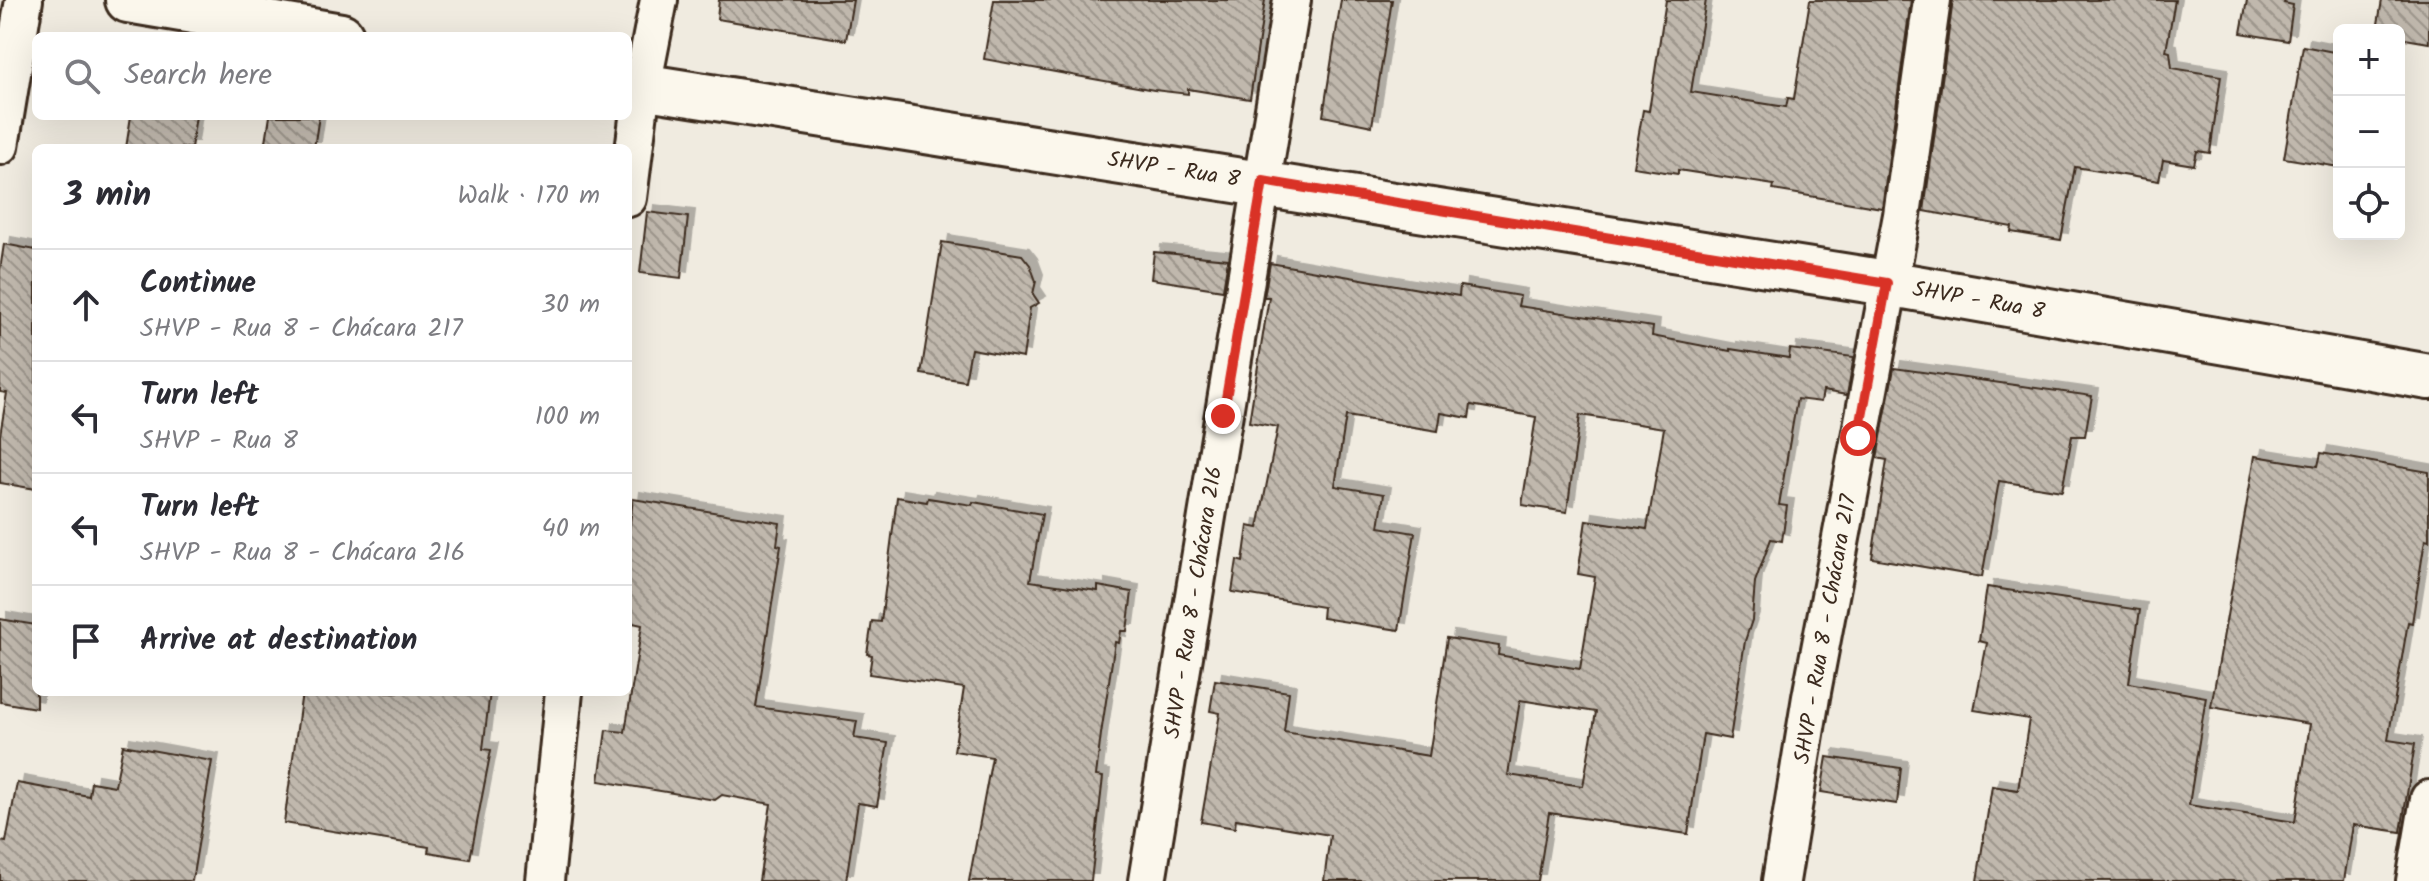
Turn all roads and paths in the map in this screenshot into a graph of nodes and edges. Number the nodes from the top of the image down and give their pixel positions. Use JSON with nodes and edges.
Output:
{"nodes":[{"id":1,"x":24,"y":0,"type":"edge"},
{"id":2,"x":128,"y":0,"type":"edge"},
{"id":3,"x":659,"y":0,"type":"edge"},
{"id":4,"x":1292,"y":0,"type":"edge"},
{"id":5,"x":1932,"y":0,"type":"edge"},
{"id":6,"x":317,"y":32,"type":"edge"},
{"id":7,"x":635,"y":86,"type":"edge"},
{"id":8,"x":631,"y":144,"type":"edge"},
{"id":9,"x":0,"y":146,"type":"edge"},
{"id":10,"x":1263,"y":181,"type":"junction"},
{"id":11,"x":1887,"y":283,"type":"junction"},
{"id":12,"x":2429,"y":377,"type":"edge"},
{"id":13,"x":564,"y":696,"type":"edge"},
{"id":14,"x":2429,"y":799,"type":"edge"},
{"id":15,"x":545,"y":881,"type":"edge"},
{"id":16,"x":1147,"y":881,"type":"edge"},
{"id":17,"x":1781,"y":881,"type":"edge"},
{"id":18,"x":2415,"y":881,"type":"edge"}],
"edges":[{"from":1,"to":9,"type":"street"},
{"from":2,"to":6,"type":"street"},
{"from":3,"to":7,"type":"street"},
{"from":4,"to":10,"type":"street","name":"SHVP - Rua 8 - Chácara 216"},
{"from":5,"to":11,"type":"street","name":"SHVP - Rua 8 - Chácara 217"},
{"from":7,"to":8,"type":"street"},
{"from":7,"to":10,"type":"street","name":"SHVP - Rua 8"},
{"from":10,"to":11,"type":"street","name":"SHVP - Rua 8"},
{"from":10,"to":16,"type":"street","name":"SHVP - Rua 8 - Chácara 216"},
{"from":11,"to":12,"type":"street","name":"SHVP - Rua 8"},
{"from":11,"to":17,"type":"street","name":"SHVP - Rua 8 - Chácara 217"},
{"from":13,"to":15,"type":"street"},
{"from":14,"to":18,"type":"street"}]}
